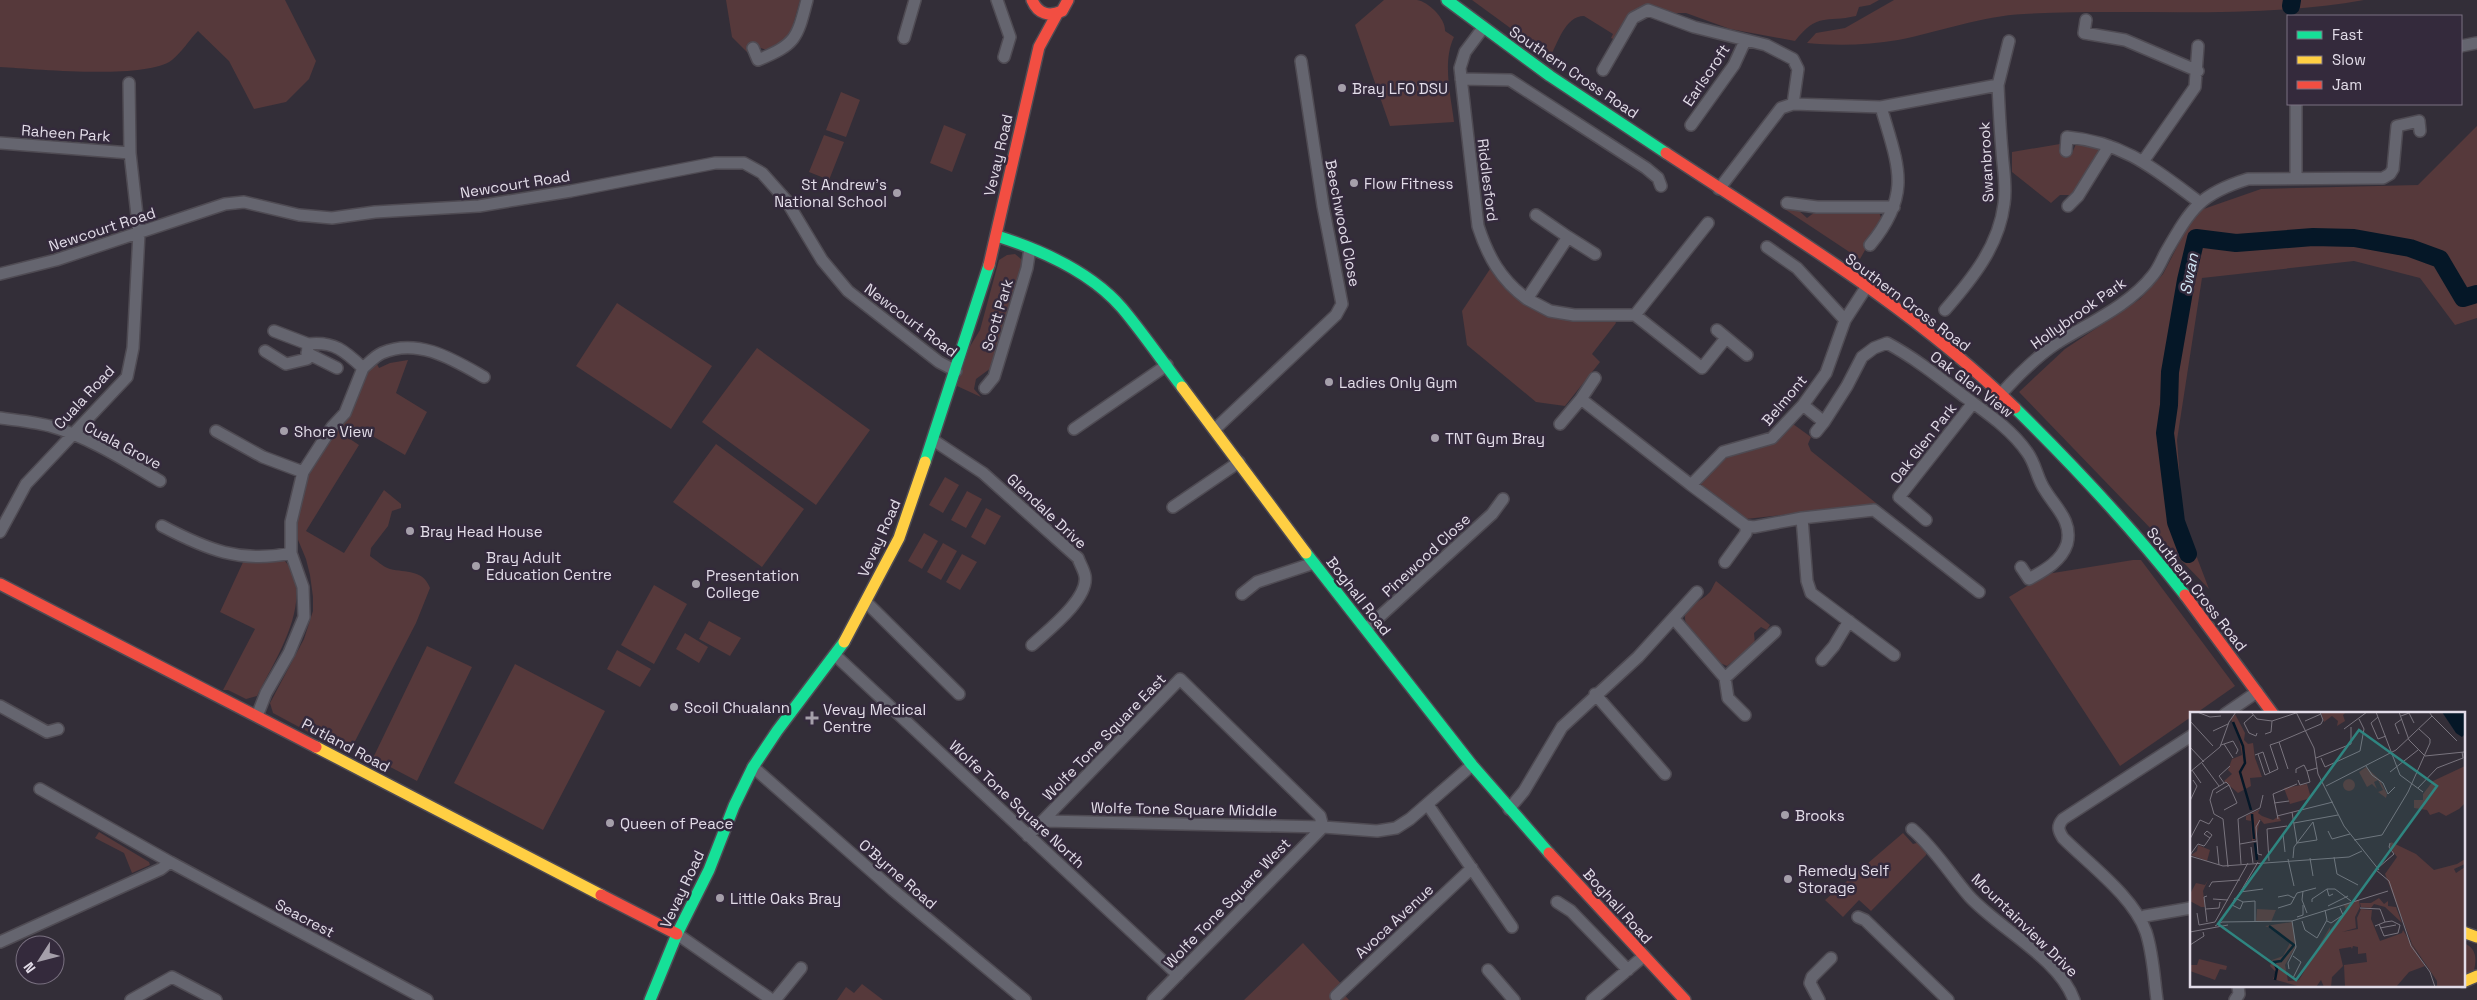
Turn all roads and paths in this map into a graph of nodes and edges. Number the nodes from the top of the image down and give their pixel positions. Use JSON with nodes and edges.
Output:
{"nodes":[{"id":1,"x":807,"y":0,"type":"edge"},
{"id":2,"x":915,"y":0,"type":"edge"},
{"id":3,"x":996,"y":0,"type":"edge"},
{"id":4,"x":1032,"y":0,"type":"edge"},
{"id":5,"x":1068,"y":0,"type":"edge"},
{"id":6,"x":1447,"y":0,"type":"edge"},
{"id":7,"x":1039,"y":12,"type":"junction"},
{"id":8,"x":1057,"y":14,"type":"junction"},
{"id":9,"x":2086,"y":20,"type":"dead end"},
{"id":10,"x":1483,"y":28,"type":"junction"},
{"id":11,"x":904,"y":38,"type":"dead end"},
{"id":12,"x":1745,"y":41,"type":"junction"},
{"id":13,"x":2476,"y":43,"type":"dead end"},
{"id":14,"x":2198,"y":46,"type":"dead end"},
{"id":15,"x":2462,"y":46,"type":"edge"},
{"id":16,"x":753,"y":48,"type":"dead end"},
{"id":17,"x":1039,"y":48,"type":"junction"},
{"id":18,"x":2004,"y":48,"type":"dead end"},
{"id":19,"x":1004,"y":57,"type":"dead end"},
{"id":20,"x":1301,"y":61,"type":"dead end"},
{"id":21,"x":1603,"y":70,"type":"dead end"},
{"id":22,"x":2198,"y":71,"type":"junction"},
{"id":23,"x":1461,"y":79,"type":"junction"},
{"id":24,"x":129,"y":84,"type":"dead end"},
{"id":25,"x":1998,"y":85,"type":"junction"},
{"id":26,"x":1793,"y":104,"type":"junction"},
{"id":27,"x":2296,"y":105,"type":"edge"},
{"id":28,"x":1881,"y":108,"type":"junction"},
{"id":29,"x":2419,"y":121,"type":"dead end"},
{"id":30,"x":1691,"y":125,"type":"dead end"},
{"id":31,"x":0,"y":143,"type":"edge"},
{"id":32,"x":2109,"y":146,"type":"junction"},
{"id":33,"x":2066,"y":151,"type":"dead end"},
{"id":34,"x":130,"y":153,"type":"junction"},
{"id":35,"x":2144,"y":160,"type":"junction"},
{"id":36,"x":2296,"y":178,"type":"junction"},
{"id":37,"x":1661,"y":186,"type":"dead end"},
{"id":38,"x":1719,"y":189,"type":"junction"},
{"id":39,"x":2199,"y":202,"type":"junction"},
{"id":40,"x":1787,"y":203,"type":"dead end"},
{"id":41,"x":2068,"y":206,"type":"dead end"},
{"id":42,"x":1894,"y":207,"type":"junction"},
{"id":43,"x":1536,"y":215,"type":"dead end"},
{"id":44,"x":1708,"y":223,"type":"dead end"},
{"id":45,"x":139,"y":233,"type":"junction"},
{"id":46,"x":996,"y":236,"type":"junction"},
{"id":47,"x":1568,"y":236,"type":"junction"},
{"id":48,"x":1870,"y":245,"type":"dead end"},
{"id":49,"x":1767,"y":247,"type":"dead end"},
{"id":50,"x":1030,"y":248,"type":"junction"},
{"id":51,"x":1595,"y":254,"type":"dead end"},
{"id":52,"x":0,"y":274,"type":"edge"},
{"id":53,"x":1867,"y":286,"type":"junction"},
{"id":54,"x":1527,"y":299,"type":"junction"},
{"id":55,"x":1945,"y":310,"type":"dead end"},
{"id":56,"x":1635,"y":315,"type":"junction"},
{"id":57,"x":1845,"y":320,"type":"junction"},
{"id":58,"x":1717,"y":330,"type":"dead end"},
{"id":59,"x":274,"y":331,"type":"dead end"},
{"id":60,"x":1726,"y":338,"type":"junction"},
{"id":61,"x":308,"y":348,"type":"junction"},
{"id":62,"x":265,"y":352,"type":"dead end"},
{"id":63,"x":1747,"y":355,"type":"dead end"},
{"id":64,"x":1167,"y":365,"type":"junction"},
{"id":65,"x":337,"y":368,"type":"dead end"},
{"id":66,"x":363,"y":368,"type":"junction"},
{"id":67,"x":956,"y":371,"type":"junction"},
{"id":68,"x":484,"y":376,"type":"dead end"},
{"id":69,"x":1595,"y":378,"type":"dead end"},
{"id":70,"x":985,"y":388,"type":"dead end"},
{"id":71,"x":2001,"y":394,"type":"junction"},
{"id":72,"x":1581,"y":400,"type":"junction"},
{"id":73,"x":1973,"y":403,"type":"junction"},
{"id":74,"x":1803,"y":405,"type":"junction"},
{"id":75,"x":0,"y":418,"type":"edge"},
{"id":76,"x":1824,"y":422,"type":"junction"},
{"id":77,"x":1560,"y":424,"type":"dead end"},
{"id":78,"x":1074,"y":429,"type":"dead end"},
{"id":79,"x":1215,"y":429,"type":"junction"},
{"id":80,"x":216,"y":431,"type":"dead end"},
{"id":81,"x":1816,"y":432,"type":"dead end"},
{"id":82,"x":71,"y":434,"type":"junction"},
{"id":83,"x":933,"y":440,"type":"junction"},
{"id":84,"x":1239,"y":462,"type":"junction"},
{"id":85,"x":303,"y":472,"type":"junction"},
{"id":86,"x":160,"y":482,"type":"dead end"},
{"id":87,"x":1691,"y":485,"type":"junction"},
{"id":88,"x":1503,"y":499,"type":"dead end"},
{"id":89,"x":1173,"y":507,"type":"dead end"},
{"id":90,"x":1802,"y":518,"type":"junction"},
{"id":91,"x":1926,"y":520,"type":"dead end"},
{"id":92,"x":162,"y":526,"type":"dead end"},
{"id":93,"x":1746,"y":526,"type":"junction"},
{"id":94,"x":0,"y":532,"type":"edge"},
{"id":95,"x":291,"y":553,"type":"junction"},
{"id":96,"x":1725,"y":562,"type":"dead end"},
{"id":97,"x":1314,"y":563,"type":"junction"},
{"id":98,"x":2021,"y":567,"type":"dead end"},
{"id":99,"x":0,"y":584,"type":"edge"},
{"id":100,"x":1697,"y":592,"type":"dead end"},
{"id":101,"x":1979,"y":592,"type":"dead end"},
{"id":102,"x":1242,"y":594,"type":"dead end"},
{"id":103,"x":866,"y":602,"type":"junction"},
{"id":104,"x":1674,"y":619,"type":"junction"},
{"id":105,"x":1849,"y":622,"type":"junction"},
{"id":106,"x":1366,"y":629,"type":"junction"},
{"id":107,"x":1774,"y":632,"type":"dead end"},
{"id":108,"x":1032,"y":645,"type":"dead end"},
{"id":109,"x":835,"y":655,"type":"junction"},
{"id":110,"x":1894,"y":655,"type":"dead end"},
{"id":111,"x":1822,"y":660,"type":"dead end"},
{"id":112,"x":1725,"y":678,"type":"junction"},
{"id":113,"x":2257,"y":692,"type":"junction"},
{"id":114,"x":958,"y":694,"type":"dead end"},
{"id":115,"x":1595,"y":694,"type":"junction"},
{"id":116,"x":0,"y":706,"type":"edge"},
{"id":117,"x":2228,"y":712,"type":"edge"},
{"id":118,"x":2272,"y":712,"type":"edge"},
{"id":119,"x":1745,"y":715,"type":"dead end"},
{"id":120,"x":256,"y":716,"type":"junction"},
{"id":121,"x":58,"y":729,"type":"dead end"},
{"id":122,"x":2190,"y":737,"type":"edge"},
{"id":123,"x":1472,"y":765,"type":"junction"},
{"id":124,"x":753,"y":767,"type":"junction"},
{"id":125,"x":1665,"y":774,"type":"dead end"},
{"id":126,"x":40,"y":789,"type":"dead end"},
{"id":127,"x":1428,"y":805,"type":"junction"},
{"id":128,"x":1509,"y":808,"type":"junction"},
{"id":129,"x":1044,"y":821,"type":"junction"},
{"id":130,"x":1322,"y":821,"type":"junction"},
{"id":131,"x":1912,"y":830,"type":"dead end"},
{"id":132,"x":1028,"y":836,"type":"junction"},
{"id":133,"x":170,"y":862,"type":"junction"},
{"id":134,"x":1472,"y":868,"type":"junction"},
{"id":135,"x":1557,"y":902,"type":"dead end"},
{"id":136,"x":2190,"y":908,"type":"edge"},
{"id":137,"x":1858,"y":917,"type":"dead end"},
{"id":138,"x":2140,"y":918,"type":"junction"},
{"id":139,"x":1512,"y":927,"type":"dead end"},
{"id":140,"x":2464,"y":932,"type":"edge"},
{"id":141,"x":677,"y":934,"type":"junction"},
{"id":142,"x":2477,"y":937,"type":"edge"},
{"id":143,"x":0,"y":942,"type":"edge"},
{"id":144,"x":1644,"y":956,"type":"junction"},
{"id":145,"x":1831,"y":958,"type":"dead end"},
{"id":146,"x":801,"y":968,"type":"dead end"},
{"id":147,"x":1488,"y":970,"type":"dead end"},
{"id":148,"x":1628,"y":970,"type":"junction"},
{"id":149,"x":1178,"y":975,"type":"junction"},
{"id":150,"x":2477,"y":976,"type":"edge"},
{"id":151,"x":2464,"y":982,"type":"edge"},
{"id":152,"x":2464,"y":982,"type":"edge"},
{"id":153,"x":2477,"y":986,"type":"edge"},
{"id":154,"x":2238,"y":988,"type":"edge"},
{"id":155,"x":1336,"y":996,"type":"dead end"},
{"id":156,"x":131,"y":1000,"type":"edge"},
{"id":157,"x":216,"y":1000,"type":"edge"},
{"id":158,"x":426,"y":1000,"type":"edge"},
{"id":159,"x":650,"y":1000,"type":"edge"},
{"id":160,"x":774,"y":1000,"type":"edge"},
{"id":161,"x":1025,"y":1000,"type":"edge"},
{"id":162,"x":1153,"y":1000,"type":"edge"},
{"id":163,"x":1514,"y":1000,"type":"edge"},
{"id":164,"x":1592,"y":1000,"type":"edge"},
{"id":165,"x":1685,"y":1000,"type":"edge"},
{"id":166,"x":1819,"y":1000,"type":"edge"},
{"id":167,"x":1948,"y":1000,"type":"edge"},
{"id":168,"x":2074,"y":1000,"type":"edge"},
{"id":169,"x":2157,"y":1000,"type":"edge"},
{"id":170,"x":2235,"y":1000,"type":"edge"}],
"edges":[{"from":1,"to":16,"type":"street"},
{"from":2,"to":11,"type":"street"},
{"from":3,"to":19,"type":"street"},
{"from":4,"to":7,"type":"main road"},
{"from":5,"to":8,"type":"main road","name":"Vevay Road"},
{"from":6,"to":10,"type":"main road","name":"Southern Cross Road"},
{"from":7,"to":8,"type":"main road"},
{"from":7,"to":17,"type":"main road","name":"Vevay Road"},
{"from":8,"to":17,"type":"main road","name":"Vevay Road"},
{"from":9,"to":22,"type":"street"},
{"from":10,"to":23,"type":"street","name":"Riddlesford"},
{"from":10,"to":38,"type":"main road","name":"Southern Cross Road"},
{"from":12,"to":21,"type":"street","name":"Earlscroft"},
{"from":12,"to":26,"type":"street","name":"Earlscroft"},
{"from":12,"to":30,"type":"street","name":"Earlscroft"},
{"from":13,"to":15,"type":"street"},
{"from":14,"to":22,"type":"street"},
{"from":17,"to":46,"type":"main road","name":"Vevay Road"},
{"from":18,"to":25,"type":"street","name":"Swanbrook"},
{"from":20,"to":79,"type":"street","name":"Beechwood Close"},
{"from":22,"to":35,"type":"street"},
{"from":23,"to":37,"type":"street"},
{"from":23,"to":54,"type":"street","name":"Riddlesford"},
{"from":24,"to":34,"type":"street","name":"Cuala Road"},
{"from":25,"to":28,"type":"street"},
{"from":25,"to":55,"type":"street","name":"Swanbrook"},
{"from":26,"to":28,"type":"street"},
{"from":26,"to":38,"type":"street"},
{"from":27,"to":36,"type":"street"},
{"from":28,"to":42,"type":"street"},
{"from":29,"to":36,"type":"street","name":"Hollybrook Park"},
{"from":31,"to":34,"type":"street","name":"Raheen Park"},
{"from":32,"to":33,"type":"street"},
{"from":32,"to":35,"type":"street"},
{"from":32,"to":41,"type":"street"},
{"from":34,"to":45,"type":"street","name":"Cuala Road"},
{"from":35,"to":39,"type":"street"},
{"from":36,"to":39,"type":"street","name":"Hollybrook Park"},
{"from":38,"to":53,"type":"main road","name":"Southern Cross Road"},
{"from":39,"to":71,"type":"street","name":"Hollybrook Park"},
{"from":40,"to":42,"type":"street"},
{"from":42,"to":48,"type":"street"},
{"from":43,"to":47,"type":"street"},
{"from":44,"to":56,"type":"street"},
{"from":45,"to":52,"type":"street","name":"Newcourt Road"},
{"from":45,"to":67,"type":"street","name":"Newcourt Road"},
{"from":45,"to":82,"type":"street","name":"Cuala Road"},
{"from":46,"to":50,"type":"main road","name":"Boghall Road"},
{"from":46,"to":67,"type":"main road","name":"Vevay Road"},
{"from":47,"to":51,"type":"street"},
{"from":47,"to":54,"type":"street"},
{"from":49,"to":57,"type":"street"},
{"from":50,"to":64,"type":"main road","name":"Boghall Road"},
{"from":50,"to":70,"type":"street","name":"Scott Park"},
{"from":53,"to":57,"type":"street","name":"Belmont"},
{"from":53,"to":71,"type":"main road","name":"Southern Cross Road"},
{"from":54,"to":56,"type":"street","name":"Riddlesford"},
{"from":56,"to":60,"type":"street"},
{"from":57,"to":74,"type":"street","name":"Belmont"},
{"from":58,"to":60,"type":"street"},
{"from":59,"to":61,"type":"street"},
{"from":60,"to":63,"type":"street"},
{"from":61,"to":62,"type":"street"},
{"from":61,"to":65,"type":"street"},
{"from":61,"to":66,"type":"street"},
{"from":64,"to":78,"type":"street"},
{"from":64,"to":79,"type":"main road","name":"Boghall Road"},
{"from":66,"to":68,"type":"street"},
{"from":66,"to":85,"type":"street"},
{"from":67,"to":83,"type":"main road","name":"Vevay Road"},
{"from":69,"to":72,"type":"street"},
{"from":71,"to":113,"type":"main road","name":"Southern Cross Road"},
{"from":72,"to":77,"type":"street"},
{"from":72,"to":87,"type":"street"},
{"from":73,"to":76,"type":"street","name":"Oak Glen View"},
{"from":73,"to":91,"type":"street","name":"Oak Glen Park"},
{"from":73,"to":98,"type":"street","name":"Oak Glen View"},
{"from":74,"to":76,"type":"street"},
{"from":74,"to":87,"type":"street","name":"Belmont"},
{"from":75,"to":82,"type":"street","name":"Cuala Grove"},
{"from":76,"to":81,"type":"street","name":"Oak Glen View"},
{"from":79,"to":84,"type":"main road","name":"Boghall Road"},
{"from":80,"to":85,"type":"street"},
{"from":82,"to":86,"type":"street","name":"Cuala Grove"},
{"from":82,"to":94,"type":"street","name":"Cuala Road"},
{"from":83,"to":103,"type":"main road","name":"Vevay Road"},
{"from":83,"to":108,"type":"street","name":"Glendale Drive"},
{"from":84,"to":89,"type":"street"},
{"from":84,"to":97,"type":"main road","name":"Boghall Road"},
{"from":85,"to":95,"type":"street"},
{"from":87,"to":93,"type":"street"},
{"from":88,"to":106,"type":"street","name":"Pinewood Close"},
{"from":90,"to":93,"type":"street"},
{"from":90,"to":101,"type":"street"},
{"from":90,"to":105,"type":"street"},
{"from":92,"to":95,"type":"street"},
{"from":93,"to":96,"type":"street"},
{"from":95,"to":120,"type":"street"},
{"from":97,"to":102,"type":"street"},
{"from":97,"to":106,"type":"main road","name":"Boghall Road"},
{"from":99,"to":120,"type":"main road","name":"Putland Road"},
{"from":100,"to":104,"type":"street"},
{"from":103,"to":109,"type":"main road","name":"Vevay Road"},
{"from":103,"to":114,"type":"street"},
{"from":104,"to":112,"type":"street"},
{"from":104,"to":115,"type":"street"},
{"from":105,"to":110,"type":"street"},
{"from":105,"to":111,"type":"street"},
{"from":106,"to":123,"type":"main road","name":"Boghall Road"},
{"from":107,"to":112,"type":"street"},
{"from":109,"to":124,"type":"main road","name":"Vevay Road"},
{"from":109,"to":132,"type":"street","name":"Wolfe Tone Square North"},
{"from":112,"to":119,"type":"street"},
{"from":113,"to":117,"type":"street"},
{"from":113,"to":118,"type":"main road","name":"Southern Cross Road"},
{"from":115,"to":125,"type":"street"},
{"from":115,"to":128,"type":"street"},
{"from":116,"to":121,"type":"street"},
{"from":120,"to":141,"type":"main road","name":"Putland Road"},
{"from":122,"to":138,"type":"street"},
{"from":123,"to":127,"type":"street"},
{"from":123,"to":128,"type":"main road","name":"Boghall Road"},
{"from":124,"to":141,"type":"main road","name":"Vevay Road"},
{"from":124,"to":161,"type":"street","name":"O'Byrne Road"},
{"from":126,"to":133,"type":"street","name":"Seacrest"},
{"from":127,"to":130,"type":"street"},
{"from":127,"to":134,"type":"street"},
{"from":128,"to":144,"type":"main road","name":"Boghall Road"},
{"from":129,"to":130,"type":"street","name":"Wolfe Tone Square Middle"},
{"from":129,"to":130,"type":"street","name":"Wolfe Tone Square East"},
{"from":129,"to":132,"type":"street","name":"Wolfe Tone Square East"},
{"from":130,"to":149,"type":"street","name":"Wolfe Tone Square West"},
{"from":131,"to":168,"type":"street","name":"Mountainview Drive"},
{"from":132,"to":149,"type":"street","name":"Wolfe Tone Square North"},
{"from":133,"to":143,"type":"street"},
{"from":133,"to":158,"type":"street","name":"Seacrest"},
{"from":134,"to":139,"type":"street"},
{"from":134,"to":155,"type":"street","name":"Avoca Avenue"},
{"from":135,"to":148,"type":"street"},
{"from":136,"to":138,"type":"street"},
{"from":137,"to":167,"type":"street"},
{"from":138,"to":169,"type":"street"},
{"from":140,"to":142,"type":"main road"},
{"from":141,"to":159,"type":"main road","name":"Vevay Road"},
{"from":141,"to":160,"type":"street"},
{"from":144,"to":148,"type":"street"},
{"from":144,"to":165,"type":"main road","name":"Boghall Road"},
{"from":145,"to":166,"type":"street"},
{"from":146,"to":160,"type":"street"},
{"from":147,"to":163,"type":"street"},
{"from":148,"to":164,"type":"street"},
{"from":149,"to":162,"type":"street","name":"Wolfe Tone Square West"},
{"from":150,"to":151,"type":"main road"},
{"from":152,"to":153,"type":"main road"},
{"from":154,"to":170,"type":"street"},
{"from":156,"to":157,"type":"street"}]}
